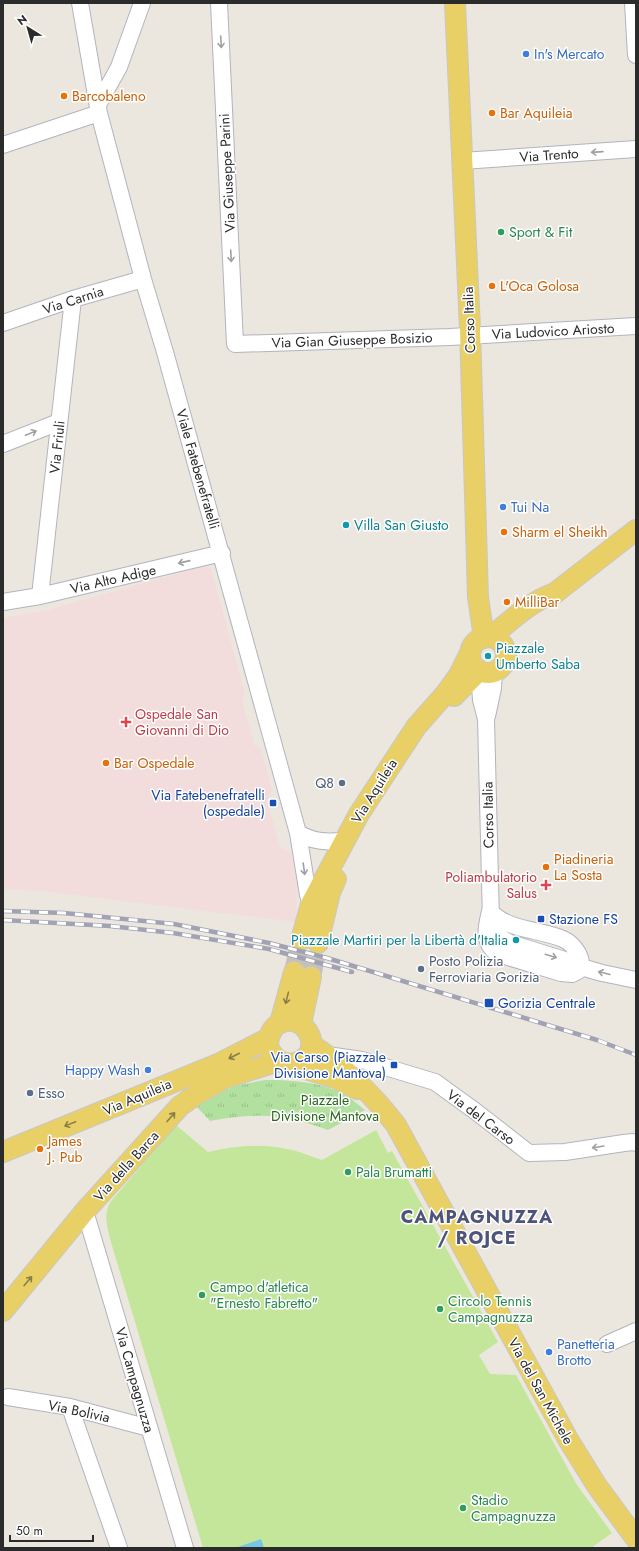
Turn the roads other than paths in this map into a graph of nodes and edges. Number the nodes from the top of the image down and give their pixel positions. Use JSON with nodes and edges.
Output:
{"nodes":[{"id":1,"x":80,"y":3,"type":"edge"},
{"id":2,"x":142,"y":3,"type":"edge"},
{"id":3,"x":220,"y":3,"type":"edge"},
{"id":4,"x":455,"y":3,"type":"edge"},
{"id":5,"x":633,"y":3,"type":"edge"},
{"id":6,"x":636,"y":54,"type":"edge"},
{"id":7,"x":99,"y":109,"type":"junction"},
{"id":8,"x":3,"y":145,"type":"edge"},
{"id":9,"x":636,"y":149,"type":"edge"},
{"id":10,"x":462,"y":161,"type":"junction"},
{"id":11,"x":143,"y":279,"type":"junction"},
{"id":12,"x":73,"y":298,"type":"junction"},
{"id":13,"x":3,"y":323,"type":"edge"},
{"id":14,"x":636,"y":326,"type":"edge"},
{"id":15,"x":470,"y":336,"type":"junction"},
{"id":16,"x":235,"y":344,"type":"joint"},
{"id":17,"x":60,"y":422,"type":"junction"},
{"id":18,"x":3,"y":444,"type":"edge"},
{"id":19,"x":636,"y":530,"type":"edge"},
{"id":20,"x":222,"y":554,"type":"junction"},
{"id":21,"x":40,"y":596,"type":"junction"},
{"id":22,"x":3,"y":602,"type":"edge"},
{"id":23,"x":492,"y":640,"type":"junction"},
{"id":24,"x":481,"y":666,"type":"junction"},
{"id":25,"x":481,"y":700,"type":"junction"},
{"id":26,"x":445,"y":705,"type":"junction"},
{"id":27,"x":486,"y":719,"type":"junction"},
{"id":28,"x":298,"y":833,"type":"junction"},
{"id":29,"x":344,"y":840,"type":"junction"},
{"id":30,"x":311,"y":904,"type":"junction"},
{"id":31,"x":636,"y":980,"type":"edge"},
{"id":32,"x":301,"y":1024,"type":"junction"},
{"id":33,"x":274,"y":1031,"type":"junction"},
{"id":34,"x":319,"y":1049,"type":"junction"},
{"id":35,"x":285,"y":1063,"type":"junction"},
{"id":36,"x":369,"y":1094,"type":"junction"},
{"id":37,"x":636,"y":1143,"type":"edge"},
{"id":38,"x":3,"y":1152,"type":"edge"},
{"id":39,"x":85,"y":1211,"type":"junction"},
{"id":40,"x":3,"y":1311,"type":"edge"},
{"id":41,"x":636,"y":1331,"type":"edge"},
{"id":42,"x":607,"y":1344,"type":"dead end"},
{"id":43,"x":8,"y":1397,"type":"dead end"},
{"id":44,"x":70,"y":1407,"type":"junction"},
{"id":45,"x":149,"y":1428,"type":"junction"},
{"id":46,"x":636,"y":1539,"type":"edge"},
{"id":47,"x":119,"y":1548,"type":"edge"},
{"id":48,"x":185,"y":1548,"type":"edge"}],
"edges":[{"from":1,"to":7,"type":"street","name":"Viale Fatebenefratelli"},
{"from":2,"to":7,"type":"street"},
{"from":3,"to":16,"type":"street","name":"Via Giuseppe Parini","one_way":true},
{"from":4,"to":10,"type":"main road","name":"Corso Italia"},
{"from":5,"to":6,"type":"street"},
{"from":7,"to":8,"type":"street"},
{"from":7,"to":11,"type":"street","name":"Viale Fatebenefratelli"},
{"from":9,"to":10,"type":"street","name":"Via Trento","one_way":true},
{"from":10,"to":15,"type":"main road","name":"Corso Italia"},
{"from":11,"to":12,"type":"street","name":"Via Carnia"},
{"from":11,"to":20,"type":"street","name":"Viale Fatebenefratelli"},
{"from":12,"to":13,"type":"street","name":"Via Carnia"},
{"from":12,"to":17,"type":"street","name":"Via Friuli"},
{"from":14,"to":15,"type":"street","name":"Via Ludovico Ariosto"},
{"from":15,"to":16,"type":"street","name":"Via Gian Giuseppe Bosizio"},
{"from":15,"to":23,"type":"main road","name":"Corso Italia"},
{"from":18,"to":17,"type":"street","one_way":true},
{"from":17,"to":21,"type":"street","name":"Via Friuli"},
{"from":19,"to":23,"type":"main road"},
{"from":20,"to":21,"type":"street","name":"Via Alto Adige","one_way":true},
{"from":20,"to":28,"type":"street","name":"Viale Fatebenefratelli"},
{"from":21,"to":22,"type":"street","name":"Via Alto Adige"},
{"from":23,"to":24,"type":"main road"},
{"from":23,"to":24,"type":"main road"},
{"from":24,"to":25,"type":"street","name":"Corso Italia"},
{"from":24,"to":26,"type":"main road"},
{"from":24,"to":27,"type":"street","name":"Corso Italia"},
{"from":24,"to":29,"type":"main road","name":"Via Aquileia"},
{"from":25,"to":26,"type":"street"},
{"from":25,"to":27,"type":"street","name":"Corso Italia"},
{"from":26,"to":30,"type":"main road","name":"Via Aquileia"},
{"from":31,"to":27,"type":"street","name":"Corso Italia","one_way":true},
{"from":28,"to":29,"type":"street"},
{"from":28,"to":30,"type":"street","name":"Viale Fatebenefratelli","one_way":true},
{"from":29,"to":30,"type":"main road","name":"Via Aquileia"},
{"from":32,"to":33,"type":"main road"},
{"from":32,"to":33,"type":"main road","one_way":true},
{"from":32,"to":34,"type":"main road"},
{"from":33,"to":35,"type":"main road"},
{"from":33,"to":38,"type":"main road","name":"Via Aquileia","one_way":true},
{"from":34,"to":35,"type":"main road"},
{"from":34,"to":36,"type":"main road","name":"Via del San Michele"},
{"from":37,"to":34,"type":"street","name":"Via del Carso","one_way":true},
{"from":35,"to":36,"type":"main road","name":"Via del San Michele"},
{"from":39,"to":35,"type":"main road","name":"Via della Barca","one_way":true},
{"from":36,"to":46,"type":"main road","name":"Via del San Michele"},
{"from":40,"to":39,"type":"main road","name":"Via della Barca","one_way":true},
{"from":39,"to":45,"type":"street","name":"Via Campagnuzza"},
{"from":41,"to":42,"type":"street"},
{"from":43,"to":44,"type":"street","name":"Via Bolivia"},
{"from":44,"to":45,"type":"street","name":"Via Bolivia"},
{"from":44,"to":47,"type":"street"},
{"from":45,"to":48,"type":"street","name":"Via Campagnuzza"}]}
